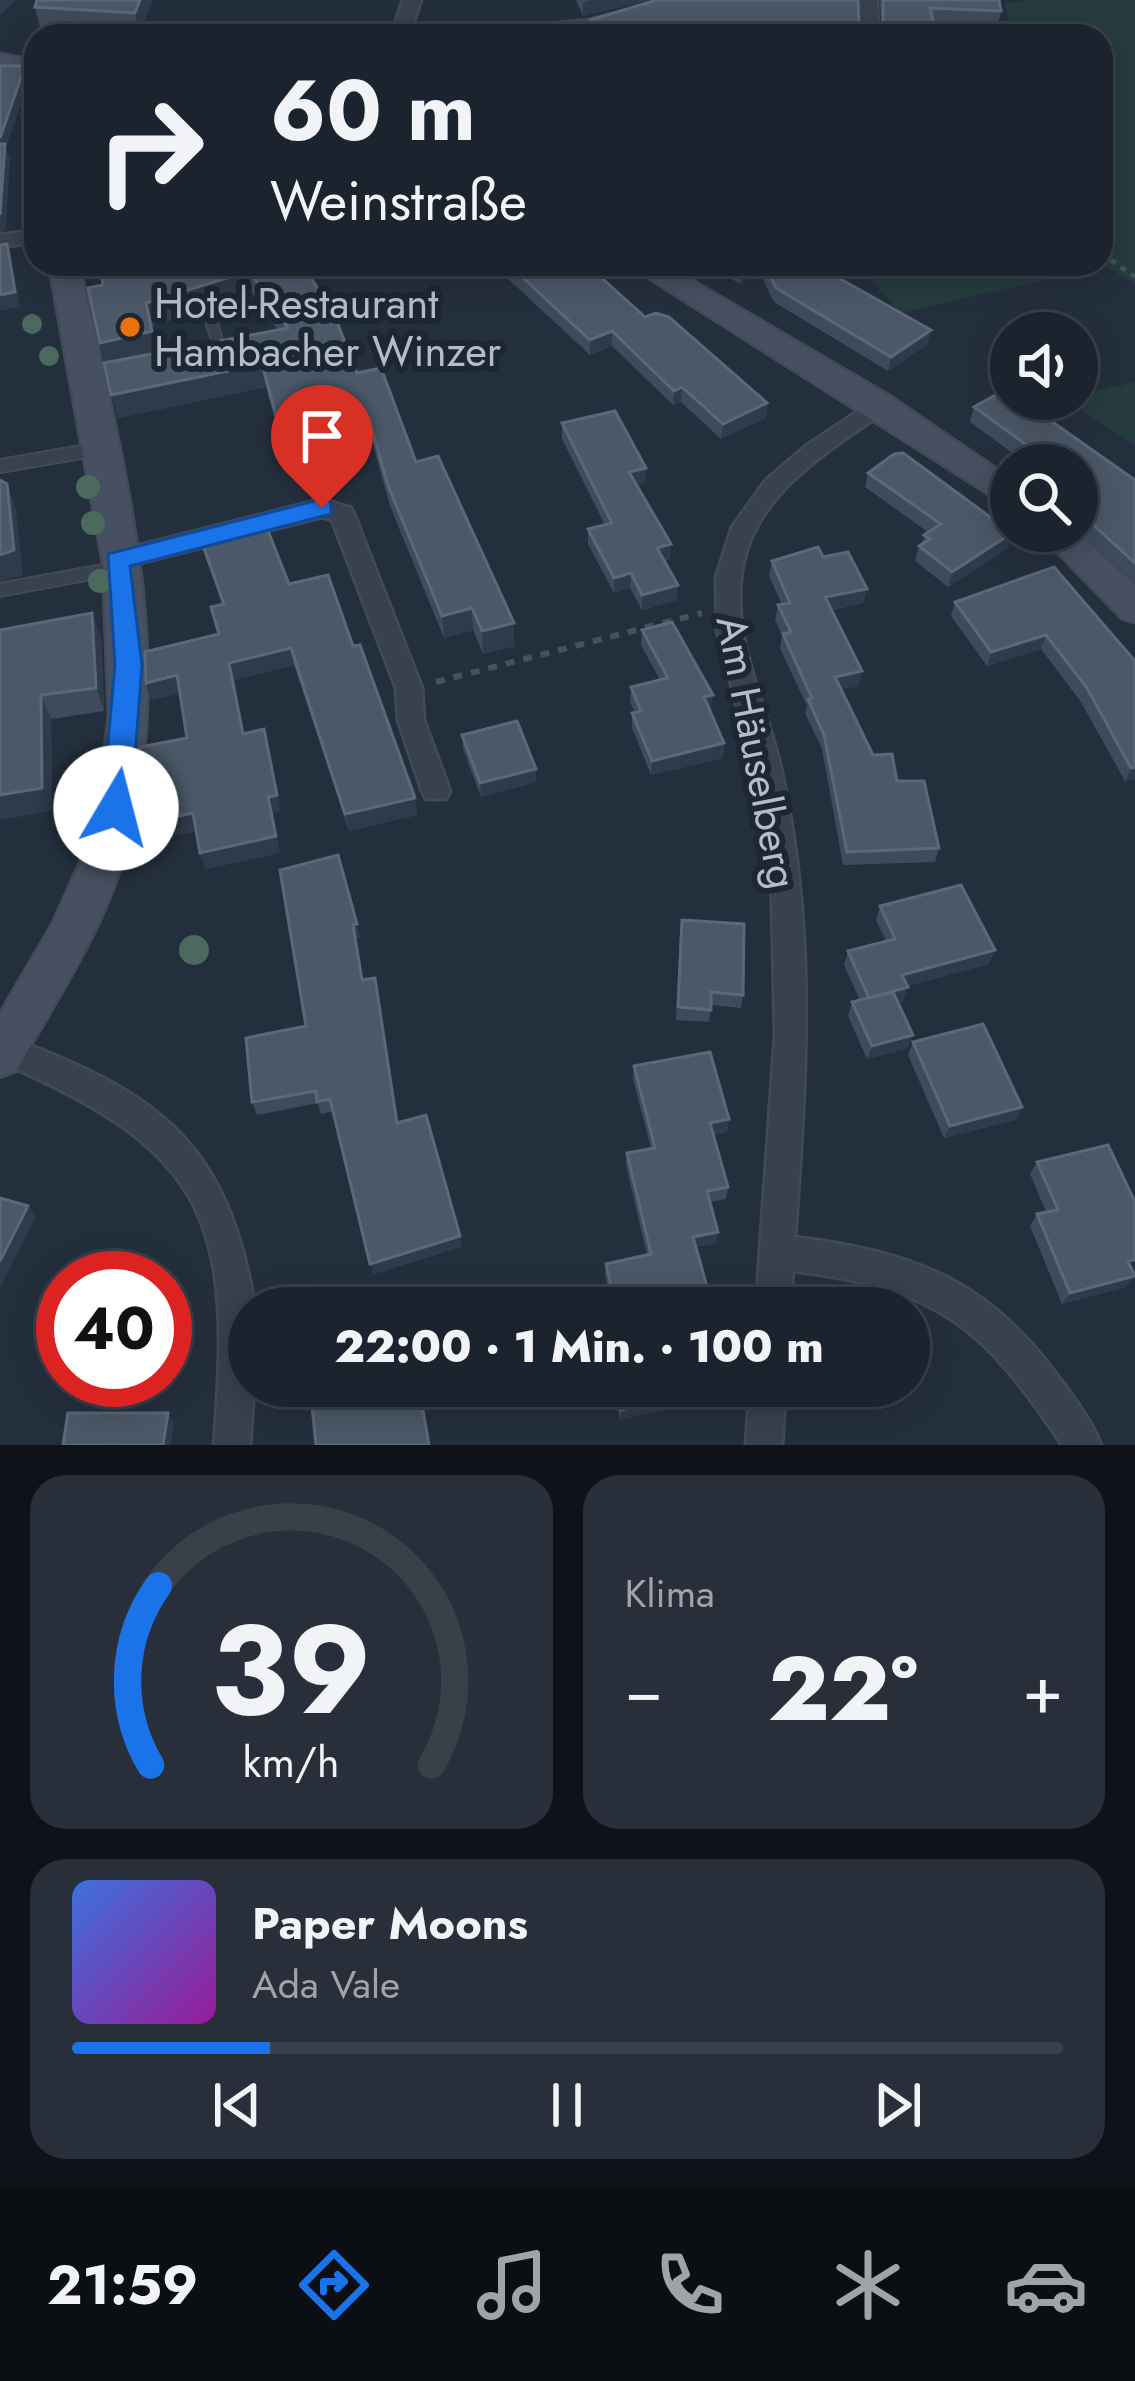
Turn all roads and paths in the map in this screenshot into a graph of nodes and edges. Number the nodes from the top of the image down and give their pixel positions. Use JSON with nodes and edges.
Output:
{"nodes":[{"id":1,"x":690,"y":0,"type":"edge"},
{"id":2,"x":593,"y":24,"type":"edge"},
{"id":3,"x":68,"y":276,"type":"edge"},
{"id":4,"x":662,"y":276,"type":"edge"},
{"id":5,"x":212,"y":325,"type":"dead end"},
{"id":6,"x":201,"y":354,"type":"edge"},
{"id":7,"x":879,"y":405,"type":"junction"},
{"id":8,"x":98,"y":448,"type":"junction"},
{"id":9,"x":0,"y":466,"type":"edge"},
{"id":10,"x":990,"y":482,"type":"edge"},
{"id":11,"x":1077,"y":552,"type":"edge"},
{"id":12,"x":117,"y":564,"type":"junction"},
{"id":13,"x":0,"y":590,"type":"edge"},
{"id":14,"x":727,"y":607,"type":"junction"},
{"id":15,"x":1135,"y":608,"type":"edge"},
{"id":16,"x":409,"y":688,"type":"junction"},
{"id":17,"x":436,"y":791,"type":"dead end"},
{"id":18,"x":2,"y":1052,"type":"edge"},
{"id":19,"x":777,"y":1252,"type":"junction"},
{"id":20,"x":774,"y":1287,"type":"edge"},
{"id":21,"x":767,"y":1407,"type":"edge"},
{"id":22,"x":232,"y":1445,"type":"edge"},
{"id":23,"x":764,"y":1445,"type":"edge"},
{"id":24,"x":1083,"y":1445,"type":"edge"}],
"edges":[{"from":1,"to":2,"type":"street"},
{"from":3,"to":8,"type":"street"},
{"from":4,"to":7,"type":"street"},
{"from":5,"to":6,"type":"lane"},
{"from":7,"to":10,"type":"street"},
{"from":7,"to":14,"type":"street","name":"Am Häuselberg"},
{"from":8,"to":9,"type":"lane"},
{"from":8,"to":12,"type":"street"},
{"from":11,"to":15,"type":"street"},
{"from":12,"to":13,"type":"lane"},
{"from":12,"to":16,"type":"street"},
{"from":12,"to":18,"type":"street"},
{"from":14,"to":16,"type":"path"},
{"from":14,"to":19,"type":"street","name":"Am Häuselberg"},
{"from":16,"to":17,"type":"street"},
{"from":18,"to":22,"type":"street"},
{"from":19,"to":20,"type":"street","name":"Am Häuselberg"},
{"from":19,"to":24,"type":"street"},
{"from":21,"to":23,"type":"street"}]}
